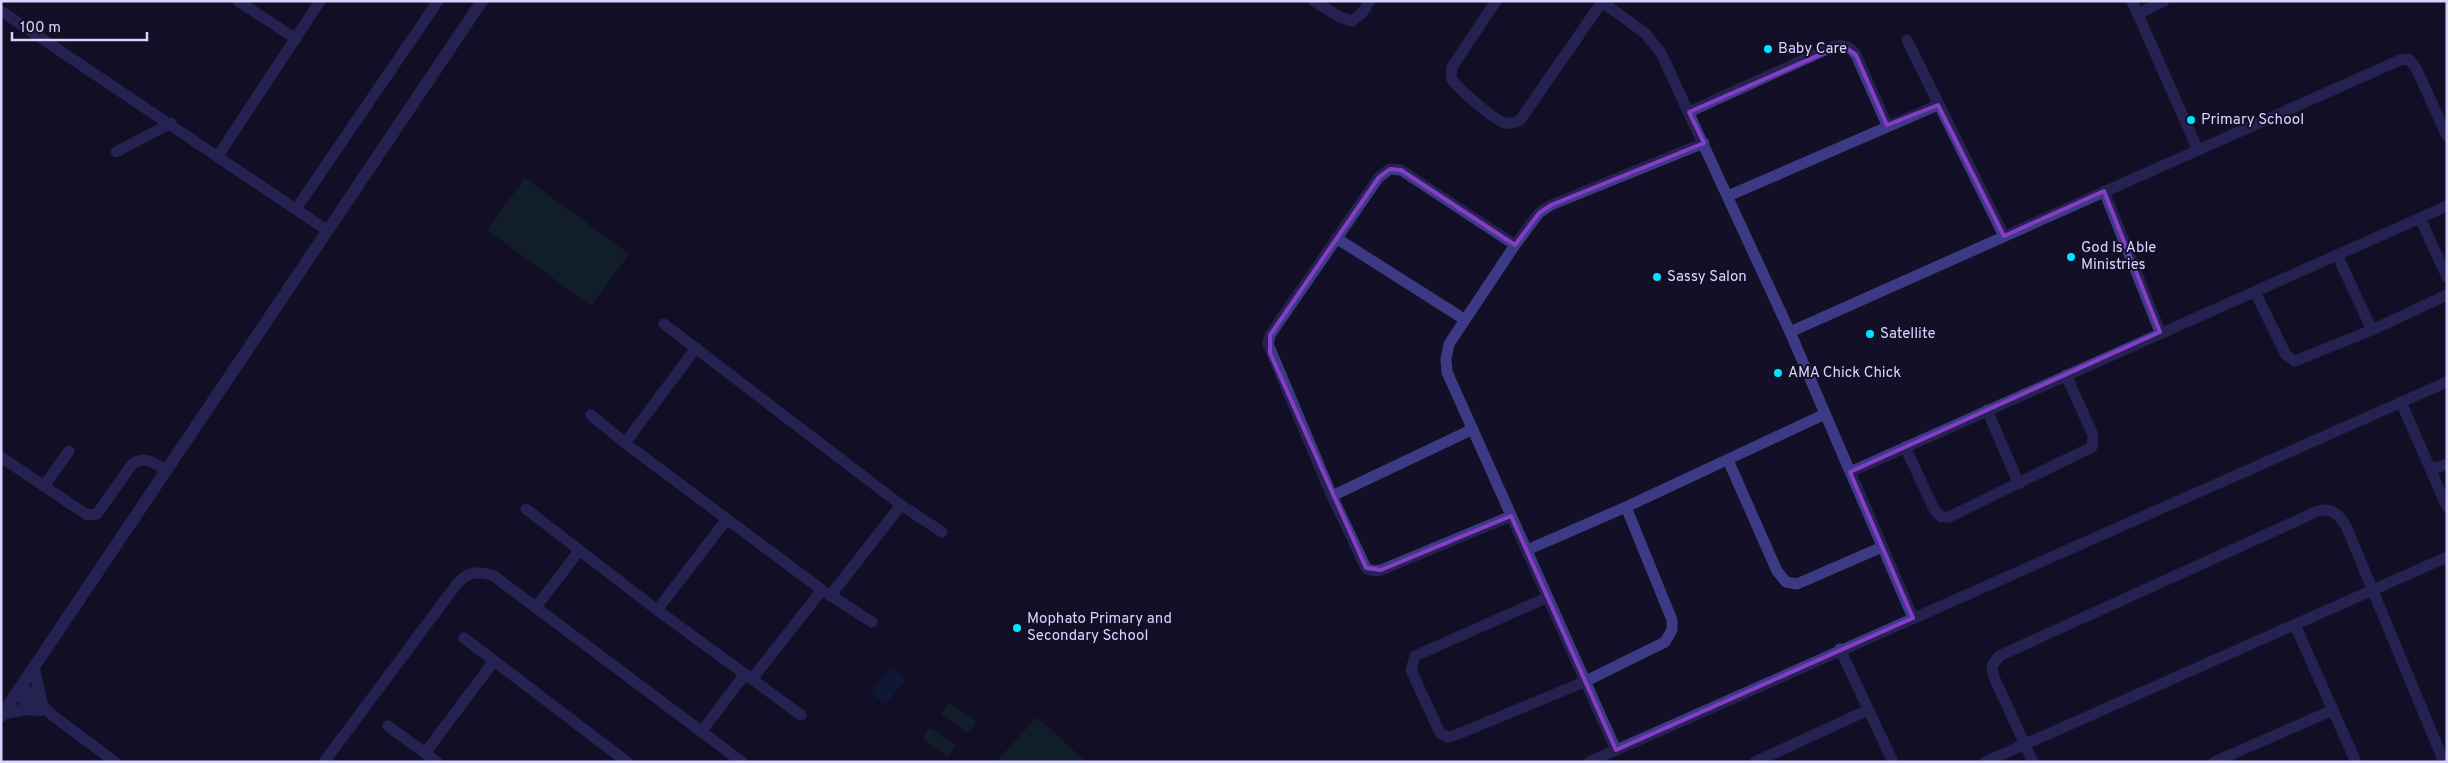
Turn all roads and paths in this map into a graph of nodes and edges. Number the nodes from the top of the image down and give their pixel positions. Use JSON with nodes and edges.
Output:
{"nodes":[{"id":1,"x":238,"y":1,"type":"edge"},
{"id":2,"x":320,"y":1,"type":"edge"},
{"id":3,"x":438,"y":1,"type":"edge"},
{"id":4,"x":482,"y":1,"type":"edge"},
{"id":5,"x":1314,"y":1,"type":"edge"},
{"id":6,"x":1370,"y":1,"type":"edge"},
{"id":7,"x":1496,"y":1,"type":"edge"},
{"id":8,"x":2132,"y":1,"type":"edge"},
{"id":9,"x":2164,"y":1,"type":"edge"},
{"id":10,"x":1602,"y":2,"type":"edge"},
{"id":11,"x":1,"y":11,"type":"edge"},
{"id":12,"x":2138,"y":14,"type":"junction"},
{"id":13,"x":296,"y":39,"type":"junction"},
{"id":14,"x":1907,"y":40,"type":"dead end"},
{"id":15,"x":1938,"y":105,"type":"junction"},
{"id":16,"x":1689,"y":112,"type":"junction"},
{"id":17,"x":171,"y":124,"type":"junction"},
{"id":18,"x":1887,"y":125,"type":"junction"},
{"id":19,"x":2447,"y":136,"type":"edge"},
{"id":20,"x":1704,"y":143,"type":"junction"},
{"id":21,"x":2198,"y":150,"type":"junction"},
{"id":22,"x":116,"y":152,"type":"dead end"},
{"id":23,"x":218,"y":156,"type":"junction"},
{"id":24,"x":2104,"y":191,"type":"junction"},
{"id":25,"x":1728,"y":196,"type":"junction"},
{"id":26,"x":2447,"y":206,"type":"edge"},
{"id":27,"x":296,"y":209,"type":"junction"},
{"id":28,"x":2420,"y":218,"type":"junction"},
{"id":29,"x":328,"y":231,"type":"junction"},
{"id":30,"x":2004,"y":236,"type":"junction"},
{"id":31,"x":1336,"y":238,"type":"junction"},
{"id":32,"x":1515,"y":244,"type":"junction"},
{"id":33,"x":2337,"y":255,"type":"junction"},
{"id":34,"x":2447,"y":277,"type":"edge"},
{"id":35,"x":2255,"y":292,"type":"junction"},
{"id":36,"x":2447,"y":295,"type":"edge"},
{"id":37,"x":1464,"y":319,"type":"junction"},
{"id":38,"x":664,"y":324,"type":"dead end"},
{"id":39,"x":2372,"y":330,"type":"junction"},
{"id":40,"x":1790,"y":332,"type":"junction"},
{"id":41,"x":2160,"y":332,"type":"junction"},
{"id":42,"x":696,"y":348,"type":"junction"},
{"id":43,"x":2066,"y":376,"type":"junction"},
{"id":44,"x":2447,"y":382,"type":"edge"},
{"id":45,"x":2401,"y":402,"type":"junction"},
{"id":46,"x":1987,"y":410,"type":"junction"},
{"id":47,"x":1825,"y":414,"type":"junction"},
{"id":48,"x":591,"y":415,"type":"dead end"},
{"id":49,"x":1473,"y":429,"type":"junction"},
{"id":50,"x":625,"y":444,"type":"junction"},
{"id":51,"x":1905,"y":447,"type":"junction"},
{"id":52,"x":69,"y":451,"type":"dead end"},
{"id":53,"x":1,"y":457,"type":"edge"},
{"id":54,"x":1728,"y":460,"type":"junction"},
{"id":55,"x":2447,"y":464,"type":"edge"},
{"id":56,"x":2431,"y":470,"type":"junction"},
{"id":57,"x":167,"y":471,"type":"junction"},
{"id":58,"x":1850,"y":472,"type":"junction"},
{"id":59,"x":2018,"y":484,"type":"junction"},
{"id":60,"x":44,"y":486,"type":"junction"},
{"id":61,"x":1332,"y":496,"type":"junction"},
{"id":62,"x":901,"y":505,"type":"junction"},
{"id":63,"x":1626,"y":507,"type":"junction"},
{"id":64,"x":2447,"y":507,"type":"edge"},
{"id":65,"x":526,"y":510,"type":"dead end"},
{"id":66,"x":1511,"y":516,"type":"junction"},
{"id":67,"x":726,"y":519,"type":"junction"},
{"id":68,"x":942,"y":532,"type":"dead end"},
{"id":69,"x":1882,"y":547,"type":"junction"},
{"id":70,"x":1527,"y":550,"type":"junction"},
{"id":71,"x":579,"y":551,"type":"junction"},
{"id":72,"x":2447,"y":557,"type":"edge"},
{"id":73,"x":2372,"y":590,"type":"junction"},
{"id":74,"x":826,"y":593,"type":"junction"},
{"id":75,"x":1546,"y":598,"type":"junction"},
{"id":76,"x":536,"y":607,"type":"junction"},
{"id":77,"x":657,"y":610,"type":"junction"},
{"id":78,"x":1913,"y":618,"type":"junction"},
{"id":79,"x":872,"y":622,"type":"dead end"},
{"id":80,"x":2295,"y":625,"type":"junction"},
{"id":81,"x":464,"y":638,"type":"dead end"},
{"id":82,"x":1840,"y":650,"type":"junction"},
{"id":83,"x":494,"y":661,"type":"junction"},
{"id":84,"x":34,"y":669,"type":"junction"},
{"id":85,"x":749,"y":677,"type":"junction"},
{"id":86,"x":1584,"y":682,"type":"junction"},
{"id":87,"x":19,"y":690,"type":"junction"},
{"id":88,"x":45,"y":710,"type":"junction"},
{"id":89,"x":1868,"y":710,"type":"junction"},
{"id":90,"x":2333,"y":710,"type":"junction"},
{"id":91,"x":3,"y":715,"type":"edge"},
{"id":92,"x":801,"y":715,"type":"dead end"},
{"id":93,"x":388,"y":726,"type":"dead end"},
{"id":94,"x":702,"y":731,"type":"junction"},
{"id":95,"x":2025,"y":745,"type":"junction"},
{"id":96,"x":1616,"y":750,"type":"junction"},
{"id":97,"x":425,"y":753,"type":"junction"},
{"id":98,"x":115,"y":762,"type":"edge"},
{"id":99,"x":324,"y":762,"type":"edge"},
{"id":100,"x":437,"y":762,"type":"edge"},
{"id":101,"x":627,"y":762,"type":"edge"},
{"id":102,"x":742,"y":762,"type":"edge"},
{"id":103,"x":1590,"y":762,"type":"edge"},
{"id":104,"x":1755,"y":762,"type":"edge"},
{"id":105,"x":1893,"y":762,"type":"edge"},
{"id":106,"x":1985,"y":762,"type":"edge"},
{"id":107,"x":2033,"y":762,"type":"edge"},
{"id":108,"x":2214,"y":762,"type":"edge"},
{"id":109,"x":2356,"y":762,"type":"edge"},
{"id":110,"x":2444,"y":762,"type":"edge"}],
"edges":[{"from":1,"to":13,"type":"street"},
{"from":2,"to":13,"type":"street"},
{"from":3,"to":27,"type":"street"},
{"from":4,"to":29,"type":"street"},
{"from":5,"to":6,"type":"street"},
{"from":7,"to":10,"type":"street"},
{"from":8,"to":12,"type":"street"},
{"from":9,"to":12,"type":"street"},
{"from":10,"to":16,"type":"street"},
{"from":11,"to":17,"type":"street"},
{"from":12,"to":21,"type":"street"},
{"from":13,"to":23,"type":"street"},
{"from":14,"to":15,"type":"street"},
{"from":15,"to":18,"type":"street"},
{"from":15,"to":30,"type":"street"},
{"from":16,"to":18,"type":"street"},
{"from":16,"to":20,"type":"street"},
{"from":17,"to":22,"type":"street"},
{"from":17,"to":23,"type":"street"},
{"from":18,"to":25,"type":"street"},
{"from":19,"to":21,"type":"street"},
{"from":20,"to":25,"type":"street"},
{"from":20,"to":32,"type":"street"},
{"from":21,"to":24,"type":"street"},
{"from":23,"to":27,"type":"street"},
{"from":24,"to":30,"type":"street"},
{"from":24,"to":41,"type":"street"},
{"from":25,"to":40,"type":"street"},
{"from":26,"to":28,"type":"street"},
{"from":27,"to":29,"type":"street"},
{"from":28,"to":33,"type":"street"},
{"from":28,"to":34,"type":"street"},
{"from":29,"to":57,"type":"street"},
{"from":30,"to":40,"type":"street"},
{"from":31,"to":32,"type":"street"},
{"from":31,"to":37,"type":"street"},
{"from":31,"to":61,"type":"street"},
{"from":32,"to":37,"type":"street"},
{"from":33,"to":35,"type":"street"},
{"from":33,"to":39,"type":"street"},
{"from":35,"to":39,"type":"street"},
{"from":35,"to":41,"type":"street"},
{"from":36,"to":39,"type":"street"},
{"from":37,"to":49,"type":"street"},
{"from":38,"to":42,"type":"street"},
{"from":40,"to":47,"type":"street"},
{"from":41,"to":43,"type":"street"},
{"from":42,"to":50,"type":"street"},
{"from":42,"to":62,"type":"street"},
{"from":43,"to":46,"type":"street"},
{"from":43,"to":59,"type":"street"},
{"from":44,"to":45,"type":"street"},
{"from":45,"to":56,"type":"street"},
{"from":45,"to":78,"type":"street"},
{"from":46,"to":51,"type":"street"},
{"from":46,"to":59,"type":"street"},
{"from":47,"to":54,"type":"street"},
{"from":47,"to":58,"type":"street"},
{"from":48,"to":50,"type":"street"},
{"from":49,"to":61,"type":"street"},
{"from":49,"to":66,"type":"street"},
{"from":50,"to":67,"type":"street"},
{"from":51,"to":58,"type":"street"},
{"from":51,"to":59,"type":"street"},
{"from":52,"to":60,"type":"street"},
{"from":53,"to":60,"type":"street"},
{"from":54,"to":63,"type":"street"},
{"from":54,"to":69,"type":"street"},
{"from":55,"to":56,"type":"street"},
{"from":56,"to":64,"type":"street"},
{"from":57,"to":60,"type":"street"},
{"from":57,"to":84,"type":"street"},
{"from":58,"to":69,"type":"street"},
{"from":61,"to":66,"type":"street"},
{"from":62,"to":68,"type":"street"},
{"from":62,"to":74,"type":"street"},
{"from":63,"to":70,"type":"street"},
{"from":63,"to":86,"type":"street"},
{"from":65,"to":71,"type":"street"},
{"from":66,"to":70,"type":"street"},
{"from":67,"to":74,"type":"street"},
{"from":67,"to":77,"type":"street"},
{"from":69,"to":78,"type":"street"},
{"from":70,"to":75,"type":"street"},
{"from":71,"to":76,"type":"street"},
{"from":71,"to":77,"type":"street"},
{"from":72,"to":73,"type":"street"},
{"from":73,"to":80,"type":"street"},
{"from":73,"to":95,"type":"street"},
{"from":73,"to":110,"type":"street"},
{"from":74,"to":79,"type":"street"},
{"from":74,"to":85,"type":"street"},
{"from":75,"to":86,"type":"street"},
{"from":75,"to":86,"type":"street"},
{"from":76,"to":94,"type":"street"},
{"from":76,"to":99,"type":"street"},
{"from":77,"to":85,"type":"street"},
{"from":78,"to":82,"type":"street"},
{"from":80,"to":90,"type":"street"},
{"from":80,"to":95,"type":"street"},
{"from":81,"to":83,"type":"street"},
{"from":82,"to":89,"type":"street"},
{"from":82,"to":96,"type":"street"},
{"from":83,"to":97,"type":"street"},
{"from":83,"to":101,"type":"street"},
{"from":84,"to":87,"type":"street"},
{"from":84,"to":88,"type":"street"},
{"from":85,"to":92,"type":"street"},
{"from":85,"to":94,"type":"street"},
{"from":86,"to":96,"type":"street"},
{"from":87,"to":88,"type":"street"},
{"from":87,"to":91,"type":"street"},
{"from":88,"to":91,"type":"street"},
{"from":88,"to":98,"type":"street"},
{"from":89,"to":104,"type":"street"},
{"from":89,"to":105,"type":"street"},
{"from":90,"to":108,"type":"street"},
{"from":90,"to":109,"type":"street"},
{"from":93,"to":97,"type":"street"},
{"from":94,"to":102,"type":"street"},
{"from":95,"to":106,"type":"street"},
{"from":95,"to":107,"type":"street"},
{"from":96,"to":103,"type":"street"},
{"from":97,"to":100,"type":"street"}]}
